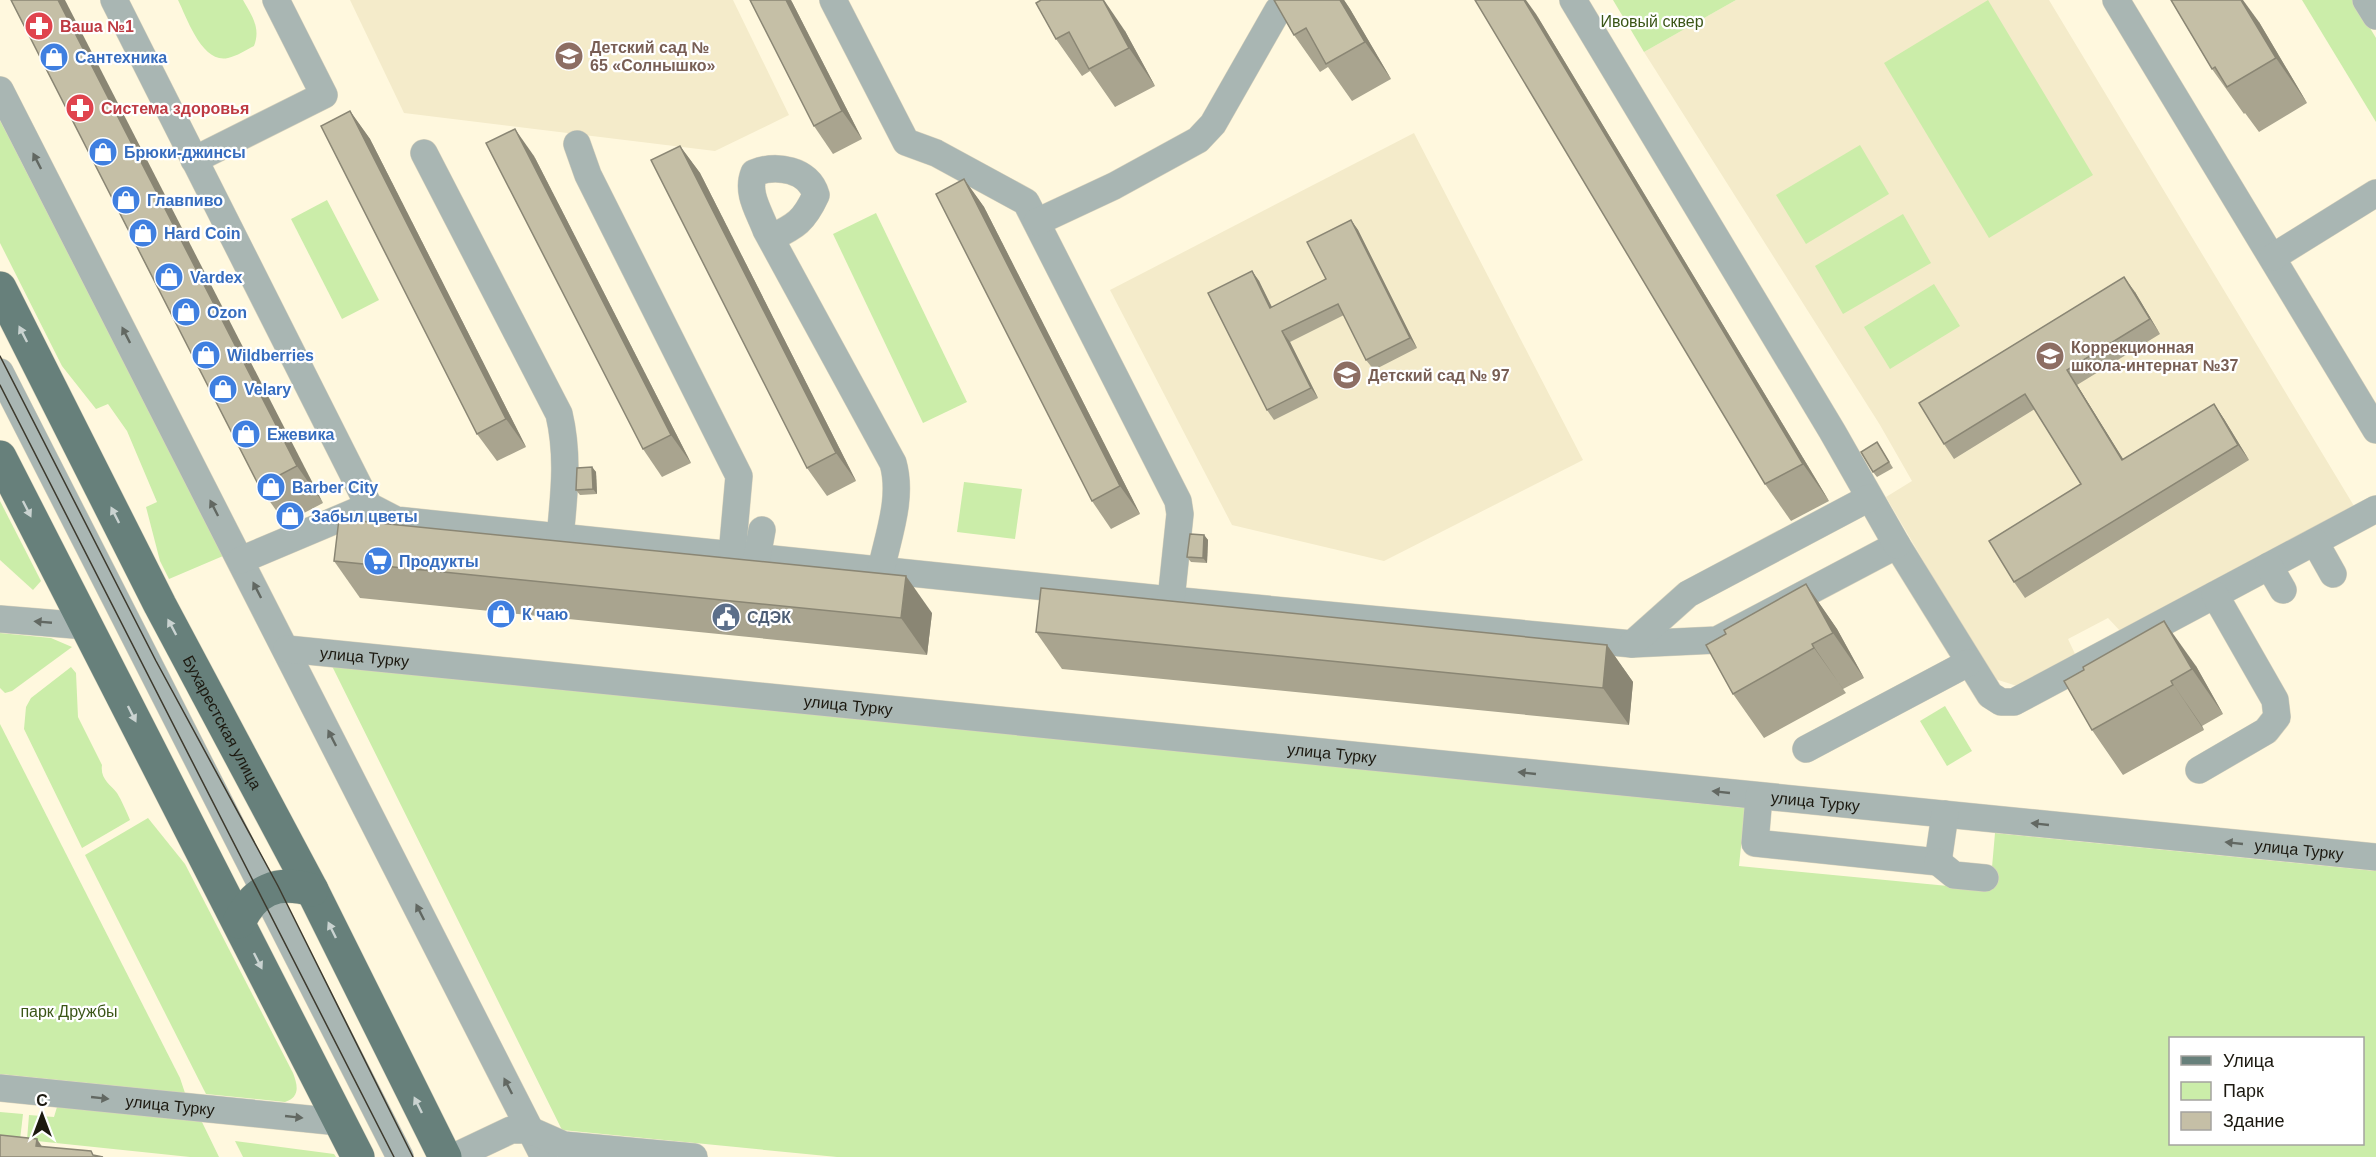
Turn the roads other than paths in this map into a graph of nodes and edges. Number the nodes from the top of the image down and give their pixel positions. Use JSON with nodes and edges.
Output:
{"nodes":[{"id":1,"x":114,"y":0,"type":"edge"},
{"id":2,"x":276,"y":0,"type":"edge"},
{"id":3,"x":833,"y":0,"type":"edge"},
{"id":4,"x":1296,"y":0,"type":"edge"},
{"id":5,"x":1573,"y":0,"type":"edge"},
{"id":6,"x":2116,"y":0,"type":"edge"},
{"id":7,"x":2366,"y":0,"type":"edge"},
{"id":8,"x":2376,"y":16,"type":"edge"},
{"id":9,"x":0,"y":90,"type":"edge"},
{"id":10,"x":577,"y":144,"type":"dead end"},
{"id":11,"x":424,"y":153,"type":"dead end"},
{"id":12,"x":194,"y":160,"type":"junction"},
{"id":13,"x":2376,"y":193,"type":"edge"},
{"id":14,"x":1037,"y":222,"type":"junction"},
{"id":15,"x":771,"y":238,"type":"dead end"},
{"id":16,"x":2273,"y":257,"type":"junction"},
{"id":17,"x":0,"y":288,"type":"edge"},
{"id":18,"x":0,"y":372,"type":"edge"},
{"id":19,"x":2376,"y":430,"type":"edge"},
{"id":20,"x":0,"y":457,"type":"edge"},
{"id":21,"x":1869,"y":498,"type":"junction"},
{"id":22,"x":369,"y":506,"type":"junction"},
{"id":23,"x":2376,"y":509,"type":"edge"},
{"id":24,"x":762,"y":530,"type":"dead end"},
{"id":25,"x":560,"y":538,"type":"junction"},
{"id":26,"x":2315,"y":542,"type":"junction"},
{"id":27,"x":1897,"y":545,"type":"junction"},
{"id":28,"x":744,"y":556,"type":"junction"},
{"id":29,"x":241,"y":561,"type":"junction"},
{"id":30,"x":2270,"y":566,"type":"junction"},
{"id":31,"x":880,"y":570,"type":"junction"},
{"id":32,"x":2332,"y":574,"type":"dead end"},
{"id":33,"x":2283,"y":590,"type":"dead end"},
{"id":34,"x":2215,"y":595,"type":"junction"},
{"id":35,"x":1171,"y":600,"type":"junction"},
{"id":36,"x":0,"y":619,"type":"edge"},
{"id":37,"x":86,"y":626,"type":"junction"},
{"id":38,"x":1632,"y":644,"type":"junction"},
{"id":39,"x":2117,"y":647,"type":"junction"},
{"id":40,"x":287,"y":649,"type":"junction"},
{"id":41,"x":1968,"y":663,"type":"junction"},
{"id":42,"x":2130,"y":671,"type":"edge"},
{"id":43,"x":1806,"y":749,"type":"dead end"},
{"id":44,"x":2199,"y":770,"type":"dead end"},
{"id":45,"x":1759,"y":796,"type":"junction"},
{"id":46,"x":1946,"y":814,"type":"junction"},
{"id":47,"x":2376,"y":857,"type":"edge"},
{"id":48,"x":1938,"y":862,"type":"junction"},
{"id":49,"x":1985,"y":878,"type":"dead end"},
{"id":50,"x":312,"y":890,"type":"junction"},
{"id":51,"x":265,"y":892,"type":"junction"},
{"id":52,"x":239,"y":922,"type":"junction"},
{"id":53,"x":0,"y":1088,"type":"edge"},
{"id":54,"x":339,"y":1122,"type":"junction"},
{"id":55,"x":530,"y":1130,"type":"junction"},
{"id":56,"x":358,"y":1157,"type":"edge"},
{"id":57,"x":400,"y":1157,"type":"edge"},
{"id":58,"x":444,"y":1157,"type":"edge"},
{"id":59,"x":454,"y":1157,"type":"edge"},
{"id":60,"x":544,"y":1157,"type":"edge"},
{"id":61,"x":694,"y":1157,"type":"edge"}],
"edges":[{"from":1,"to":12,"type":"street"},
{"from":2,"to":12,"type":"street"},
{"from":3,"to":14,"type":"street"},
{"from":4,"to":14,"type":"street"},
{"from":5,"to":21,"type":"street"},
{"from":6,"to":16,"type":"street"},
{"from":7,"to":8,"type":"street"},
{"from":29,"to":9,"type":"street","one_way":true},
{"from":10,"to":28,"type":"street"},
{"from":11,"to":25,"type":"street"},
{"from":12,"to":22,"type":"street"},
{"from":13,"to":16,"type":"street"},
{"from":14,"to":35,"type":"street"},
{"from":15,"to":31,"type":"street"},
{"from":16,"to":19,"type":"street"},
{"from":50,"to":17,"type":"main road","name":"Бухарестская улица","one_way":true},
{"from":18,"to":51,"type":"street"},
{"from":20,"to":37,"type":"main road","one_way":true},
{"from":21,"to":27,"type":"street"},
{"from":21,"to":38,"type":"street"},
{"from":22,"to":25,"type":"street"},
{"from":22,"to":29,"type":"street"},
{"from":23,"to":26,"type":"street"},
{"from":24,"to":28,"type":"street"},
{"from":25,"to":28,"type":"street"},
{"from":26,"to":30,"type":"street"},
{"from":26,"to":32,"type":"street"},
{"from":27,"to":38,"type":"street"},
{"from":27,"to":41,"type":"street"},
{"from":28,"to":31,"type":"street"},
{"from":40,"to":29,"type":"street","one_way":true},
{"from":30,"to":33,"type":"street"},
{"from":30,"to":34,"type":"street"},
{"from":31,"to":35,"type":"street"},
{"from":34,"to":39,"type":"street"},
{"from":34,"to":44,"type":"street"},
{"from":35,"to":38,"type":"street"},
{"from":37,"to":36,"type":"street","one_way":true},
{"from":37,"to":52,"type":"main road","one_way":true},
{"from":39,"to":41,"type":"street"},
{"from":39,"to":42,"type":"street"},
{"from":45,"to":40,"type":"street","name":"улица Турку","one_way":true},
{"from":55,"to":40,"type":"street","one_way":true},
{"from":41,"to":43,"type":"street"},
{"from":45,"to":46,"type":"street","name":"улица Турку"},
{"from":45,"to":48,"type":"street"},
{"from":47,"to":46,"type":"street","name":"улица Турку","one_way":true},
{"from":46,"to":48,"type":"street"},
{"from":48,"to":49,"type":"street"},
{"from":50,"to":51,"type":"main road"},
{"from":58,"to":50,"type":"main road","name":"Бухарестская улица","one_way":true},
{"from":51,"to":52,"type":"main road"},
{"from":51,"to":57,"type":"street"},
{"from":52,"to":54,"type":"main road","one_way":true},
{"from":53,"to":54,"type":"street","name":"улица Турку","one_way":true},
{"from":54,"to":56,"type":"main road"},
{"from":55,"to":59,"type":"street"},
{"from":55,"to":60,"type":"street"},
{"from":55,"to":61,"type":"street"}]}
